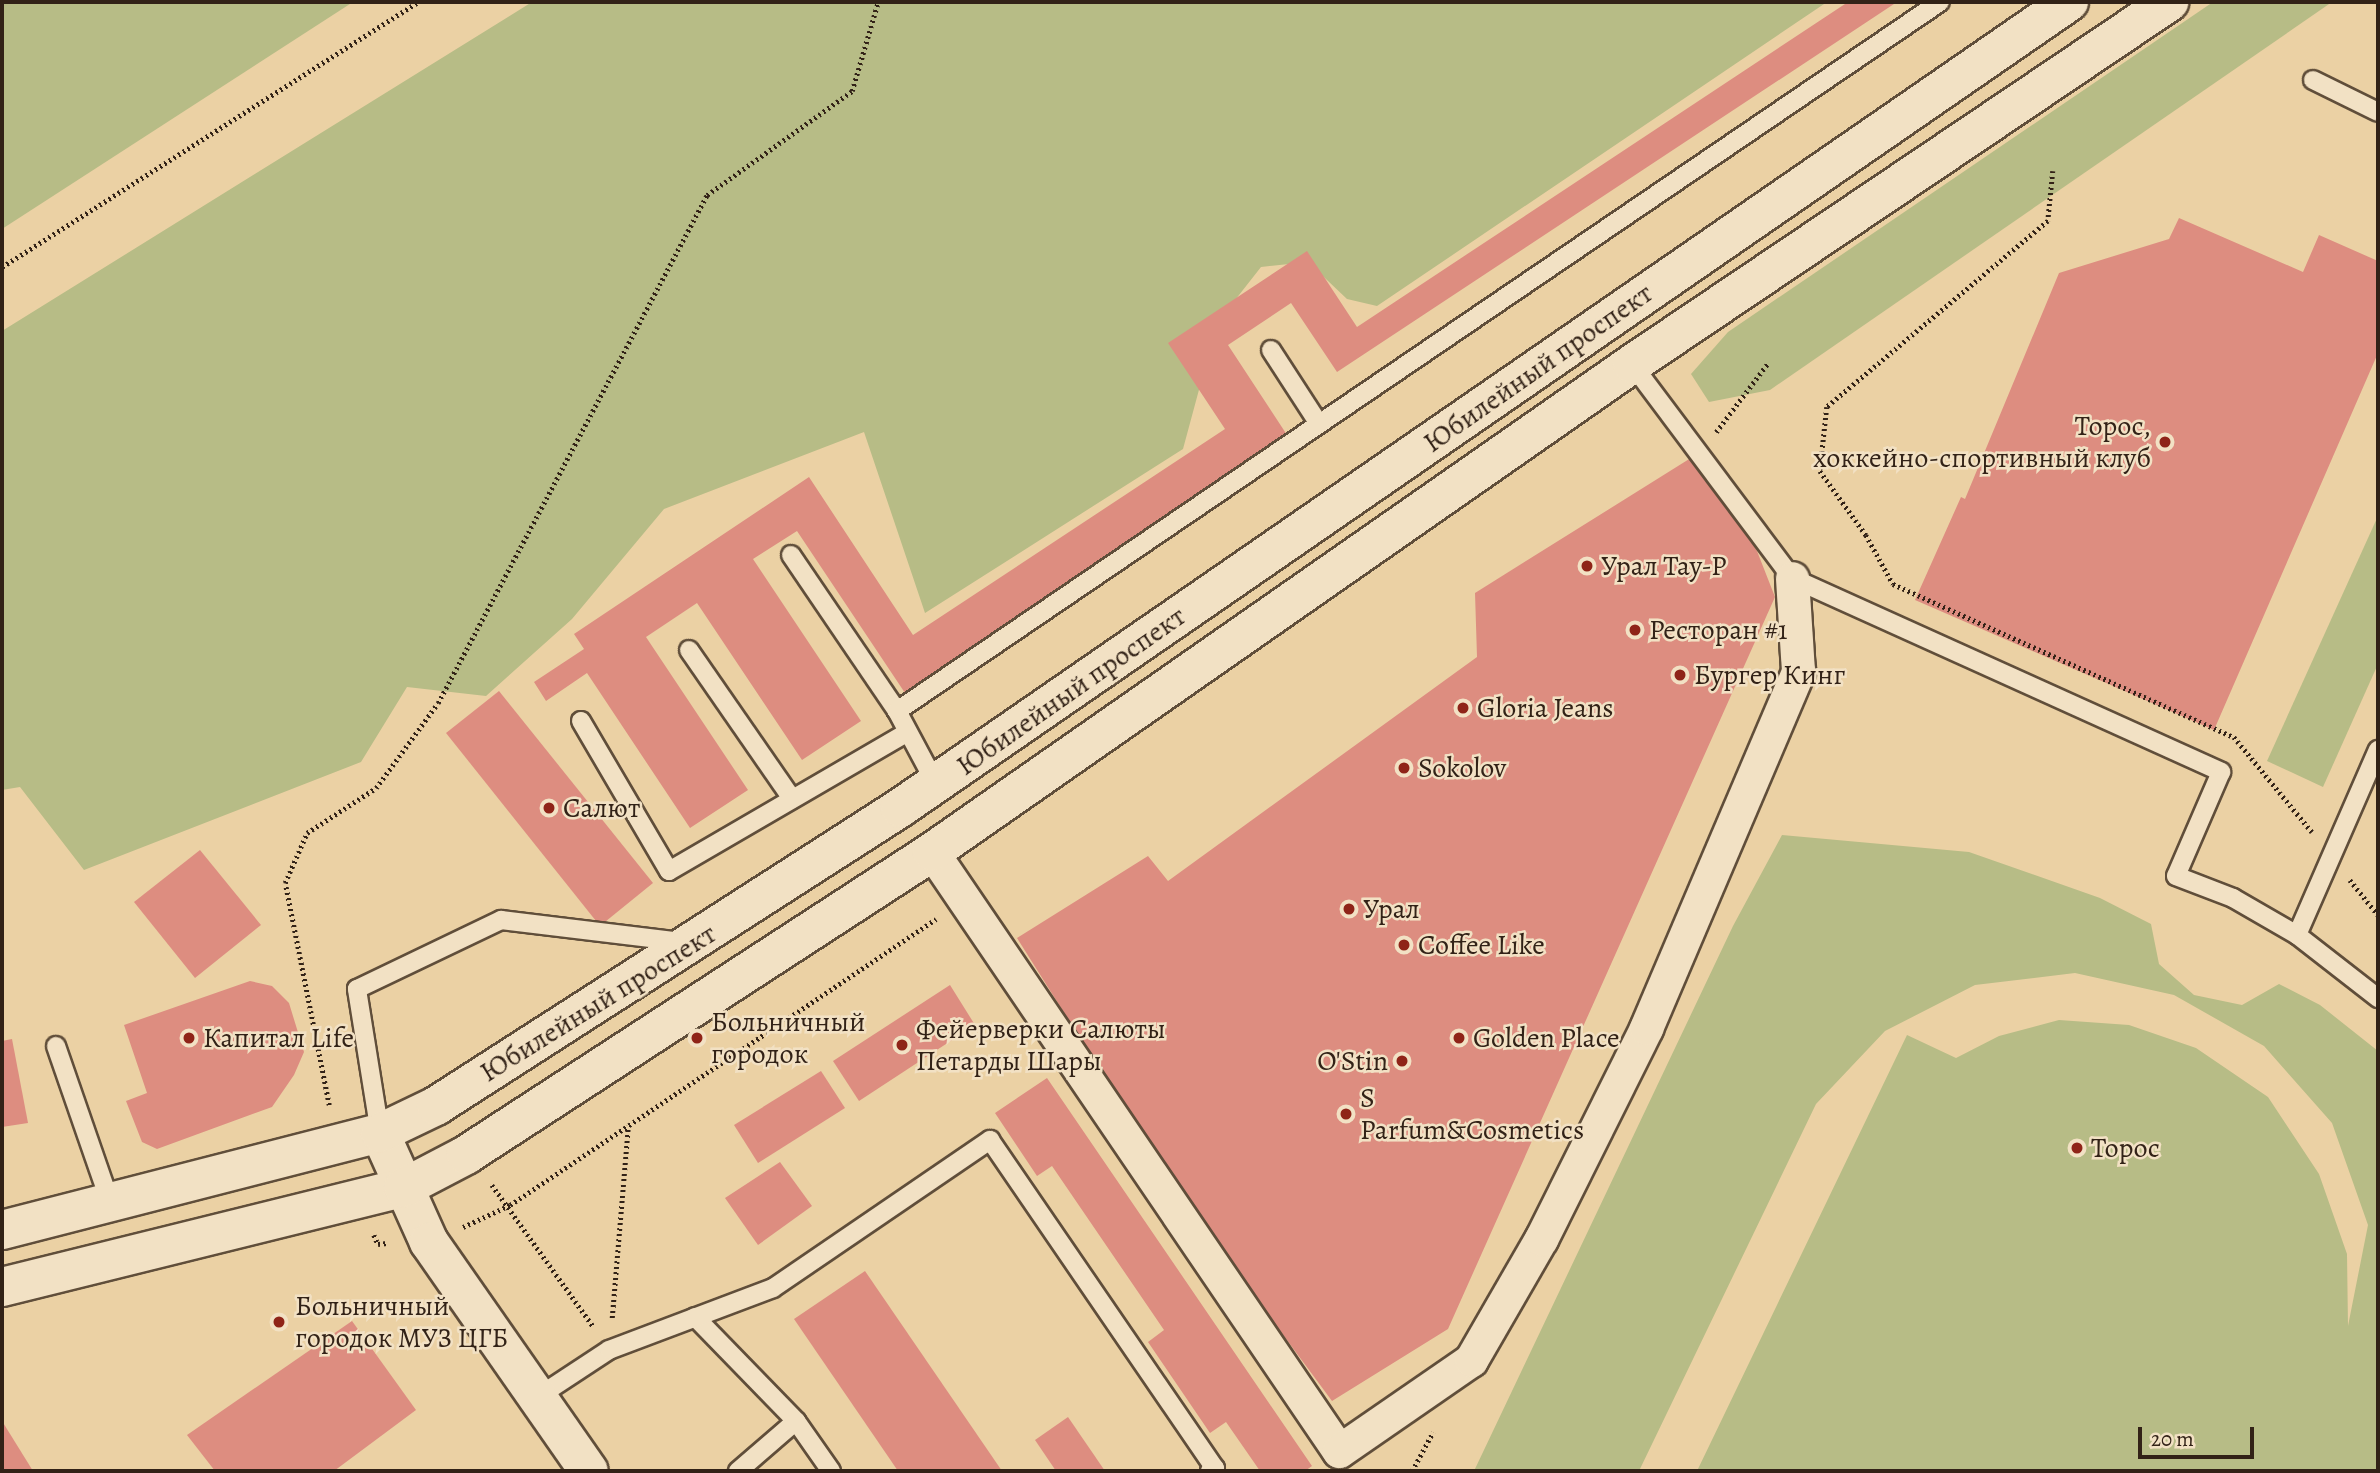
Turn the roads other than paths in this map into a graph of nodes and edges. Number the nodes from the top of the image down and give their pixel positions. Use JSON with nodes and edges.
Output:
{"nodes":[{"id":1,"x":1940,"y":2,"type":"edge"},
{"id":2,"x":2069,"y":2,"type":"edge"},
{"id":3,"x":2169,"y":2,"type":"edge"},
{"id":4,"x":2313,"y":80,"type":"dead end"},
{"id":5,"x":2378,"y":111,"type":"edge"},
{"id":6,"x":1271,"y":350,"type":"dead end"},
{"id":7,"x":1632,"y":365,"type":"junction"},
{"id":8,"x":1319,"y":424,"type":"junction"},
{"id":9,"x":791,"y":555,"type":"dead end"},
{"id":10,"x":1792,"y":578,"type":"junction"},
{"id":11,"x":689,"y":649,"type":"dead end"},
{"id":12,"x":897,"y":711,"type":"junction"},
{"id":13,"x":581,"y":721,"type":"dead end"},
{"id":14,"x":908,"y":732,"type":"junction"},
{"id":15,"x":2378,"y":750,"type":"edge"},
{"id":16,"x":936,"y":784,"type":"junction"},
{"id":17,"x":792,"y":799,"type":"junction"},
{"id":18,"x":932,"y":852,"type":"junction"},
{"id":19,"x":2297,"y":935,"type":"junction"},
{"id":20,"x":694,"y":943,"type":"junction"},
{"id":21,"x":2378,"y":998,"type":"edge"},
{"id":22,"x":56,"y":1046,"type":"dead end"},
{"id":23,"x":380,"y":1133,"type":"junction"},
{"id":24,"x":403,"y":1188,"type":"junction"},
{"id":25,"x":110,"y":1202,"type":"junction"},
{"id":26,"x":2,"y":1230,"type":"edge"},
{"id":27,"x":2,"y":1287,"type":"edge"},
{"id":28,"x":695,"y":1317,"type":"junction"},
{"id":29,"x":536,"y":1398,"type":"junction"},
{"id":30,"x":796,"y":1421,"type":"junction"},
{"id":31,"x":589,"y":1471,"type":"edge"},
{"id":32,"x":738,"y":1471,"type":"edge"},
{"id":33,"x":831,"y":1471,"type":"edge"},
{"id":34,"x":1210,"y":1471,"type":"edge"}],
"edges":[{"from":1,"to":8,"type":"lane"},
{"from":2,"to":16,"type":"main road","name":"Юбилейный проспект"},
{"from":3,"to":7,"type":"main road","name":"Юбилейный проспект"},
{"from":4,"to":5,"type":"lane"},
{"from":6,"to":8,"type":"lane"},
{"from":7,"to":10,"type":"lane"},
{"from":7,"to":18,"type":"main road","name":"Юбилейный проспект"},
{"from":8,"to":12,"type":"lane"},
{"from":9,"to":12,"type":"lane"},
{"from":10,"to":18,"type":"street"},
{"from":10,"to":19,"type":"lane"},
{"from":11,"to":17,"type":"lane"},
{"from":12,"to":14,"type":"lane"},
{"from":13,"to":17,"type":"lane"},
{"from":14,"to":16,"type":"lane"},
{"from":14,"to":17,"type":"lane"},
{"from":15,"to":19,"type":"lane"},
{"from":16,"to":20,"type":"main road","name":"Юбилейный проспект"},
{"from":18,"to":24,"type":"main road","name":"Юбилейный проспект"},
{"from":19,"to":21,"type":"lane"},
{"from":20,"to":23,"type":"main road","name":"Юбилейный проспект"},
{"from":20,"to":23,"type":"lane"},
{"from":22,"to":25,"type":"lane"},
{"from":23,"to":24,"type":"main road"},
{"from":23,"to":25,"type":"main road","name":"Юбилейный проспект"},
{"from":24,"to":27,"type":"main road","name":"Юбилейный проспект"},
{"from":24,"to":29,"type":"main road"},
{"from":25,"to":26,"type":"main road","name":"Юбилейный проспект"},
{"from":28,"to":29,"type":"lane"},
{"from":28,"to":30,"type":"lane"},
{"from":28,"to":34,"type":"lane"},
{"from":29,"to":31,"type":"main road"},
{"from":30,"to":32,"type":"lane"},
{"from":30,"to":33,"type":"lane"}]}
